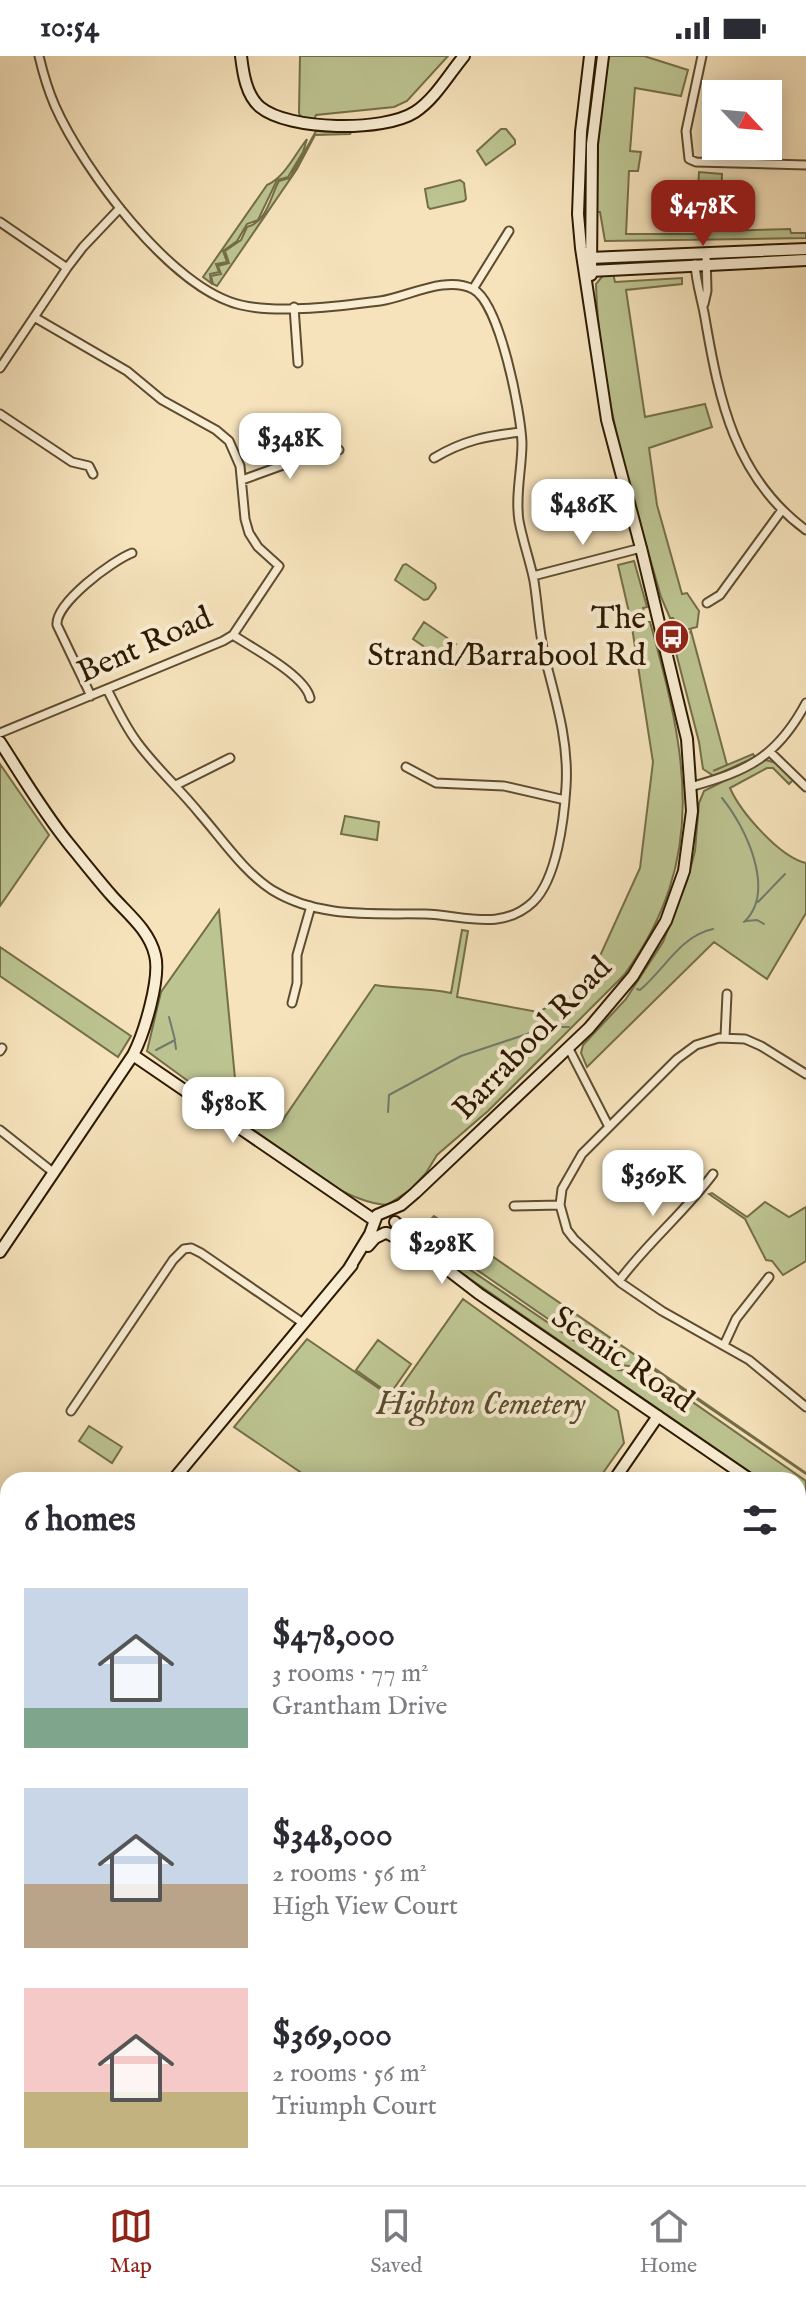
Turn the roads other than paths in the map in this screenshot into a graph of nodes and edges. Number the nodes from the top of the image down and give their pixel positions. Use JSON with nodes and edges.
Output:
{"nodes":[{"id":1,"x":39,"y":56,"type":"edge"},
{"id":2,"x":241,"y":56,"type":"edge"},
{"id":3,"x":464,"y":56,"type":"edge"},
{"id":4,"x":590,"y":56,"type":"edge"},
{"id":5,"x":603,"y":56,"type":"edge"},
{"id":6,"x":702,"y":56,"type":"edge"},
{"id":7,"x":806,"y":165,"type":"edge"},
{"id":8,"x":120,"y":208,"type":"junction"},
{"id":9,"x":0,"y":222,"type":"edge"},
{"id":10,"x":509,"y":231,"type":"dead end"},
{"id":11,"x":806,"y":249,"type":"edge"},
{"id":12,"x":700,"y":259,"type":"junction"},
{"id":13,"x":806,"y":260,"type":"edge"},
{"id":14,"x":588,"y":265,"type":"junction"},
{"id":15,"x":67,"y":268,"type":"junction"},
{"id":16,"x":473,"y":289,"type":"junction"},
{"id":17,"x":294,"y":307,"type":"junction"},
{"id":18,"x":34,"y":317,"type":"junction"},
{"id":19,"x":0,"y":351,"type":"edge"},
{"id":20,"x":8,"y":357,"type":"junction"},
{"id":21,"x":298,"y":363,"type":"dead end"},
{"id":22,"x":0,"y":368,"type":"edge"},
{"id":23,"x":0,"y":414,"type":"edge"},
{"id":24,"x":330,"y":432,"type":"dead end"},
{"id":25,"x":521,"y":432,"type":"junction"},
{"id":26,"x":327,"y":442,"type":"junction"},
{"id":27,"x":339,"y":450,"type":"dead end"},
{"id":28,"x":92,"y":456,"type":"dead end"},
{"id":29,"x":434,"y":458,"type":"dead end"},
{"id":30,"x":242,"y":480,"type":"junction"},
{"id":31,"x":782,"y":510,"type":"junction"},
{"id":32,"x":806,"y":530,"type":"edge"},
{"id":33,"x":641,"y":548,"type":"junction"},
{"id":34,"x":132,"y":553,"type":"dead end"},
{"id":35,"x":533,"y":576,"type":"junction"},
{"id":36,"x":707,"y":603,"type":"dead end"},
{"id":37,"x":233,"y":635,"type":"junction"},
{"id":38,"x":107,"y":689,"type":"junction"},
{"id":39,"x":91,"y":696,"type":"junction"},
{"id":40,"x":310,"y":698,"type":"dead end"},
{"id":41,"x":806,"y":703,"type":"edge"},
{"id":42,"x":0,"y":733,"type":"edge"},
{"id":43,"x":0,"y":742,"type":"edge"},
{"id":44,"x":770,"y":752,"type":"junction"},
{"id":45,"x":230,"y":758,"type":"dead end"},
{"id":46,"x":406,"y":767,"type":"dead end"},
{"id":47,"x":176,"y":785,"type":"junction"},
{"id":48,"x":690,"y":787,"type":"junction"},
{"id":49,"x":806,"y":787,"type":"edge"},
{"id":50,"x":565,"y":800,"type":"junction"},
{"id":51,"x":311,"y":906,"type":"junction"},
{"id":52,"x":727,"y":994,"type":"dead end"},
{"id":53,"x":292,"y":1003,"type":"dead end"},
{"id":54,"x":725,"y":1037,"type":"junction"},
{"id":55,"x":568,"y":1047,"type":"junction"},
{"id":56,"x":133,"y":1055,"type":"junction"},
{"id":57,"x":806,"y":1074,"type":"edge"},
{"id":58,"x":608,"y":1125,"type":"junction"},
{"id":59,"x":0,"y":1130,"type":"edge"},
{"id":60,"x":54,"y":1173,"type":"junction"},
{"id":61,"x":713,"y":1174,"type":"dead end"},
{"id":62,"x":401,"y":1205,"type":"junction"},
{"id":63,"x":560,"y":1205,"type":"junction"},
{"id":64,"x":514,"y":1206,"type":"dead end"},
{"id":65,"x":378,"y":1217,"type":"junction"},
{"id":66,"x":395,"y":1221,"type":"junction"},
{"id":67,"x":386,"y":1233,"type":"junction"},
{"id":68,"x":0,"y":1252,"type":"edge"},
{"id":69,"x":426,"y":1253,"type":"junction"},
{"id":70,"x":348,"y":1270,"type":"junction"},
{"id":71,"x":769,"y":1277,"type":"dead end"},
{"id":72,"x":619,"y":1281,"type":"junction"},
{"id":73,"x":303,"y":1323,"type":"junction"},
{"id":74,"x":724,"y":1345,"type":"junction"},
{"id":75,"x":804,"y":1402,"type":"edge"},
{"id":76,"x":71,"y":1411,"type":"dead end"},
{"id":77,"x":658,"y":1416,"type":"junction"},
{"id":78,"x":180,"y":1472,"type":"edge"},
{"id":79,"x":620,"y":1472,"type":"edge"},
{"id":80,"x":739,"y":1472,"type":"edge"}],
"edges":[{"from":1,"to":8,"type":"street"},
{"from":2,"to":3,"type":"main road"},
{"from":4,"to":14,"type":"main road","name":"Barrabool Road"},
{"from":5,"to":14,"type":"main road","name":"Barrabool Road"},
{"from":6,"to":7,"type":"street"},
{"from":8,"to":15,"type":"street"},
{"from":8,"to":17,"type":"street"},
{"from":9,"to":15,"type":"street"},
{"from":10,"to":16,"type":"street"},
{"from":11,"to":12,"type":"main road"},
{"from":12,"to":13,"type":"main road"},
{"from":12,"to":14,"type":"main road"},
{"from":12,"to":31,"type":"street"},
{"from":14,"to":33,"type":"main road","name":"Barrabool Road"},
{"from":15,"to":18,"type":"street"},
{"from":16,"to":17,"type":"street"},
{"from":16,"to":25,"type":"street"},
{"from":17,"to":21,"type":"street"},
{"from":18,"to":20,"type":"street"},
{"from":18,"to":30,"type":"street"},
{"from":19,"to":20,"type":"street"},
{"from":20,"to":22,"type":"street"},
{"from":23,"to":28,"type":"street"},
{"from":24,"to":26,"type":"street"},
{"from":25,"to":29,"type":"street"},
{"from":25,"to":35,"type":"street"},
{"from":26,"to":27,"type":"street"},
{"from":26,"to":30,"type":"street"},
{"from":30,"to":37,"type":"street","name":"Bent Road"},
{"from":31,"to":32,"type":"street"},
{"from":31,"to":36,"type":"street"},
{"from":33,"to":35,"type":"street"},
{"from":33,"to":48,"type":"main road","name":"Barrabool Road"},
{"from":34,"to":39,"type":"street"},
{"from":35,"to":50,"type":"street"},
{"from":37,"to":38,"type":"street","name":"Bent Road"},
{"from":37,"to":40,"type":"street"},
{"from":38,"to":39,"type":"street","name":"Bent Road"},
{"from":38,"to":47,"type":"street"},
{"from":39,"to":42,"type":"street","name":"Bent Road"},
{"from":41,"to":44,"type":"street"},
{"from":43,"to":56,"type":"main road"},
{"from":44,"to":48,"type":"street"},
{"from":44,"to":49,"type":"street"},
{"from":45,"to":47,"type":"street"},
{"from":46,"to":50,"type":"street"},
{"from":47,"to":51,"type":"street"},
{"from":48,"to":55,"type":"main road","name":"Barrabool Road"},
{"from":50,"to":51,"type":"street"},
{"from":51,"to":53,"type":"street"},
{"from":52,"to":54,"type":"street"},
{"from":54,"to":57,"type":"street"},
{"from":54,"to":58,"type":"street"},
{"from":55,"to":58,"type":"street"},
{"from":55,"to":62,"type":"main road","name":"Barrabool Road"},
{"from":56,"to":60,"type":"main road"},
{"from":56,"to":65,"type":"main road"},
{"from":58,"to":63,"type":"street"},
{"from":59,"to":60,"type":"street"},
{"from":60,"to":68,"type":"main road"},
{"from":61,"to":72,"type":"street"},
{"from":62,"to":65,"type":"main road","name":"Barrabool Road"},
{"from":62,"to":66,"type":"main road","name":"Barrabool Road"},
{"from":63,"to":64,"type":"street"},
{"from":63,"to":72,"type":"street"},
{"from":65,"to":66,"type":"main road"},
{"from":65,"to":67,"type":"main road"},
{"from":65,"to":70,"type":"main road"},
{"from":66,"to":67,"type":"main road"},
{"from":66,"to":69,"type":"main road","name":"Scenic Road"},
{"from":67,"to":69,"type":"main road","name":"Scenic Road"},
{"from":67,"to":70,"type":"main road"},
{"from":69,"to":77,"type":"main road","name":"Scenic Road"},
{"from":70,"to":73,"type":"main road"},
{"from":71,"to":74,"type":"street"},
{"from":72,"to":74,"type":"street"},
{"from":73,"to":76,"type":"street"},
{"from":73,"to":78,"type":"main road"},
{"from":74,"to":75,"type":"street"},
{"from":77,"to":79,"type":"main road"},
{"from":77,"to":80,"type":"main road","name":"Scenic Road"}]}
